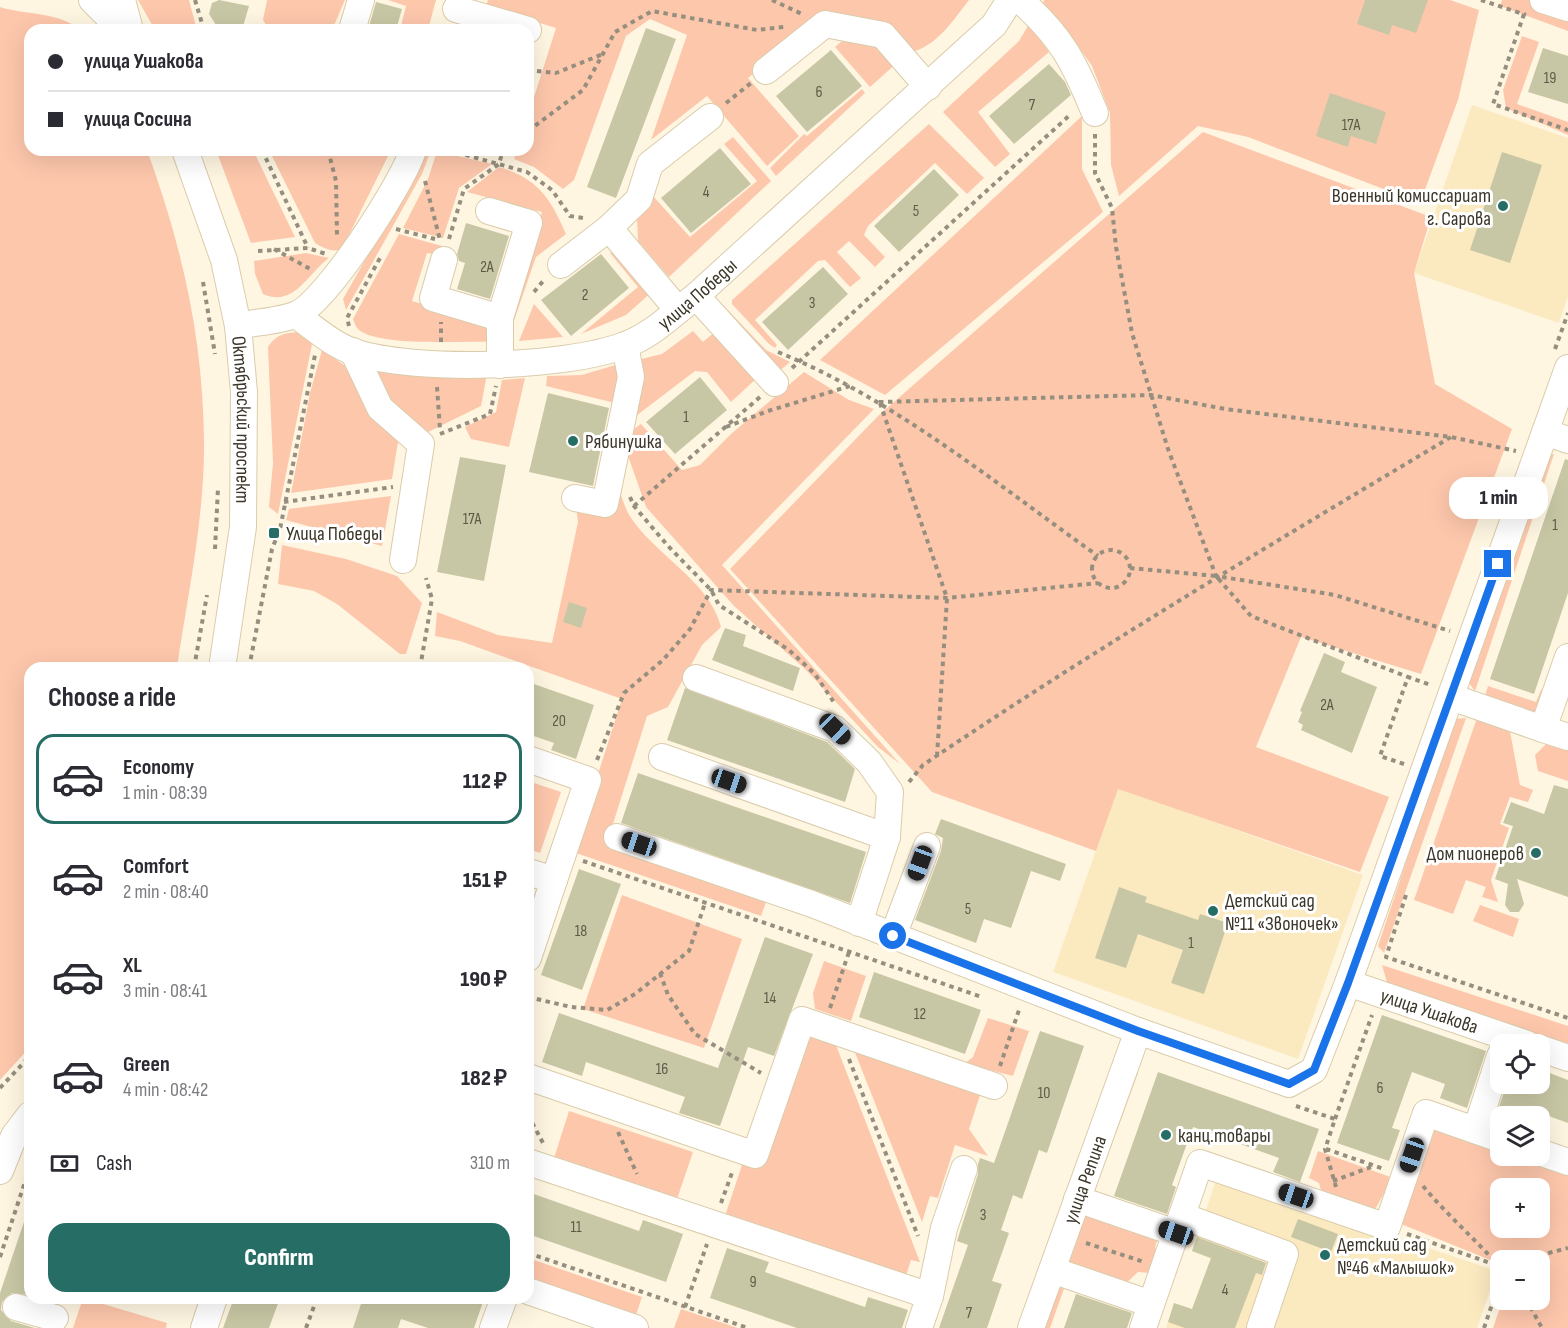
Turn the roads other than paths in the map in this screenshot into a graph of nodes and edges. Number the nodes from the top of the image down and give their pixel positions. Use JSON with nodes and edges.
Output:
{"nodes":[{"id":1,"x":92,"y":0,"type":"edge"},
{"id":2,"x":122,"y":0,"type":"edge"},
{"id":3,"x":361,"y":0,"type":"edge"},
{"id":4,"x":1010,"y":0,"type":"edge"},
{"id":5,"x":1020,"y":0,"type":"edge"},
{"id":6,"x":1534,"y":7,"type":"edge"},
{"id":7,"x":1568,"y":8,"type":"edge"},
{"id":8,"x":455,"y":13,"type":"edge"},
{"id":9,"x":116,"y":24,"type":"edge"},
{"id":10,"x":128,"y":24,"type":"edge"},
{"id":11,"x":354,"y":24,"type":"edge"},
{"id":12,"x":502,"y":24,"type":"edge"},
{"id":13,"x":766,"y":70,"type":"road end"},
{"id":14,"x":928,"y":87,"type":"junction"},
{"id":15,"x":1092,"y":105,"type":"road end"},
{"id":16,"x":710,"y":117,"type":"road end"},
{"id":17,"x":187,"y":156,"type":"edge"},
{"id":18,"x":411,"y":156,"type":"edge"},
{"id":19,"x":489,"y":211,"type":"dead end"},
{"id":20,"x":609,"y":228,"type":"junction"},
{"id":21,"x":441,"y":247,"type":"road end"},
{"id":22,"x":561,"y":266,"type":"dead end"},
{"id":23,"x":687,"y":303,"type":"junction"},
{"id":24,"x":296,"y":315,"type":"junction"},
{"id":25,"x":500,"y":318,"type":"junction"},
{"id":26,"x":238,"y":326,"type":"junction"},
{"id":27,"x":343,"y":341,"type":"junction"},
{"id":28,"x":625,"y":345,"type":"junction"},
{"id":29,"x":1568,"y":368,"type":"edge"},
{"id":30,"x":499,"y":370,"type":"junction"},
{"id":31,"x":775,"y":383,"type":"road end"},
{"id":32,"x":1557,"y":436,"type":"edge"},
{"id":33,"x":575,"y":498,"type":"dead end"},
{"id":34,"x":403,"y":560,"type":"dead end"},
{"id":35,"x":1568,"y":657,"type":"edge"},
{"id":36,"x":223,"y":662,"type":"edge"},
{"id":37,"x":696,"y":678,"type":"dead end"},
{"id":38,"x":1451,"y":697,"type":"junction"},
{"id":39,"x":1543,"y":729,"type":"junction"},
{"id":40,"x":1568,"y":737,"type":"edge"},
{"id":41,"x":662,"y":757,"type":"dead end"},
{"id":42,"x":534,"y":761,"type":"edge"},
{"id":43,"x":617,"y":837,"type":"dead end"},
{"id":44,"x":887,"y":837,"type":"junction"},
{"id":45,"x":927,"y":846,"type":"dead end"},
{"id":46,"x":534,"y":874,"type":"edge"},
{"id":47,"x":554,"y":880,"type":"junction"},
{"id":48,"x":537,"y":903,"type":"edge"},
{"id":49,"x":534,"y":921,"type":"edge"},
{"id":50,"x":859,"y":923,"type":"junction"},
{"id":51,"x":893,"y":936,"type":"junction"},
{"id":52,"x":1348,"y":983,"type":"junction"},
{"id":53,"x":1138,"y":1031,"type":"junction"},
{"id":54,"x":1490,"y":1038,"type":"edge"},
{"id":55,"x":1550,"y":1052,"type":"edge"},
{"id":56,"x":1568,"y":1058,"type":"edge"},
{"id":57,"x":534,"y":1079,"type":"edge"},
{"id":58,"x":994,"y":1086,"type":"road end"},
{"id":59,"x":1498,"y":1094,"type":"edge"},
{"id":60,"x":24,"y":1123,"type":"edge"},
{"id":61,"x":1488,"y":1135,"type":"edge"},
{"id":62,"x":1550,"y":1156,"type":"edge"},
{"id":63,"x":1568,"y":1162,"type":"edge"},
{"id":64,"x":534,"y":1164,"type":"edge"},
{"id":65,"x":964,"y":1169,"type":"dead end"},
{"id":66,"x":0,"y":1171,"type":"edge"},
{"id":67,"x":1077,"y":1199,"type":"junction"},
{"id":68,"x":1179,"y":1225,"type":"junction"},
{"id":69,"x":1052,"y":1270,"type":"junction"},
{"id":70,"x":534,"y":1293,"type":"edge"},
{"id":71,"x":930,"y":1296,"type":"junction"},
{"id":72,"x":7,"y":1304,"type":"edge"},
{"id":73,"x":212,"y":1304,"type":"edge"},
{"id":74,"x":502,"y":1304,"type":"edge"},
{"id":75,"x":56,"y":1314,"type":"edge"},
{"id":76,"x":1147,"y":1316,"type":"edge"},
{"id":77,"x":204,"y":1328,"type":"edge"},
{"id":78,"x":493,"y":1328,"type":"edge"},
{"id":79,"x":635,"y":1328,"type":"edge"},
{"id":80,"x":919,"y":1328,"type":"edge"},
{"id":81,"x":1031,"y":1328,"type":"edge"},
{"id":82,"x":1260,"y":1328,"type":"edge"}],
"edges":[{"from":1,"to":9,"type":"street"},
{"from":2,"to":10,"type":"street"},
{"from":3,"to":11,"type":"street"},
{"from":4,"to":14,"type":"street","name":"улица Победы"},
{"from":5,"to":15,"type":"street"},
{"from":6,"to":7,"type":"street"},
{"from":8,"to":12,"type":"street"},
{"from":13,"to":14,"type":"street"},
{"from":14,"to":23,"type":"street","name":"улица Победы"},
{"from":16,"to":20,"type":"street"},
{"from":17,"to":26,"type":"street"},
{"from":18,"to":24,"type":"street"},
{"from":19,"to":25,"type":"street"},
{"from":20,"to":22,"type":"street"},
{"from":20,"to":23,"type":"street"},
{"from":21,"to":25,"type":"street"},
{"from":23,"to":28,"type":"street","name":"улица Победы"},
{"from":23,"to":31,"type":"street"},
{"from":24,"to":26,"type":"street","name":"Октябрьский проспект"},
{"from":24,"to":27,"type":"street","name":"улица Победы"},
{"from":25,"to":30,"type":"street"},
{"from":26,"to":36,"type":"street","name":"Октябрьский проспект"},
{"from":27,"to":30,"type":"street","name":"улица Победы"},
{"from":27,"to":34,"type":"street"},
{"from":28,"to":30,"type":"street","name":"улица Победы"},
{"from":28,"to":33,"type":"street"},
{"from":29,"to":32,"type":"street"},
{"from":32,"to":38,"type":"street"},
{"from":35,"to":39,"type":"street"},
{"from":37,"to":44,"type":"street"},
{"from":38,"to":39,"type":"street"},
{"from":38,"to":52,"type":"street"},
{"from":39,"to":40,"type":"street"},
{"from":41,"to":44,"type":"street"},
{"from":42,"to":47,"type":"street"},
{"from":43,"to":50,"type":"street"},
{"from":44,"to":50,"type":"street"},
{"from":45,"to":51,"type":"street"},
{"from":46,"to":47,"type":"street"},
{"from":47,"to":48,"type":"street"},
{"from":48,"to":49,"type":"street"},
{"from":50,"to":51,"type":"street"},
{"from":51,"to":53,"type":"street"},
{"from":52,"to":53,"type":"street"},
{"from":52,"to":54,"type":"street","name":"улица Ушакова"},
{"from":53,"to":67,"type":"street","name":"улица Репина"},
{"from":55,"to":56,"type":"street"},
{"from":57,"to":58,"type":"street"},
{"from":59,"to":61,"type":"street"},
{"from":60,"to":66,"type":"street"},
{"from":61,"to":68,"type":"street"},
{"from":62,"to":63,"type":"street"},
{"from":64,"to":71,"type":"street"},
{"from":65,"to":71,"type":"street"},
{"from":67,"to":68,"type":"street"},
{"from":67,"to":69,"type":"street","name":"улица Репина"},
{"from":68,"to":76,"type":"street"},
{"from":68,"to":82,"type":"street"},
{"from":69,"to":76,"type":"street"},
{"from":69,"to":81,"type":"street","name":"улица Репина"},
{"from":70,"to":79,"type":"street"},
{"from":71,"to":80,"type":"street"},
{"from":72,"to":75,"type":"street"},
{"from":73,"to":77,"type":"street"},
{"from":74,"to":78,"type":"street"}]}
